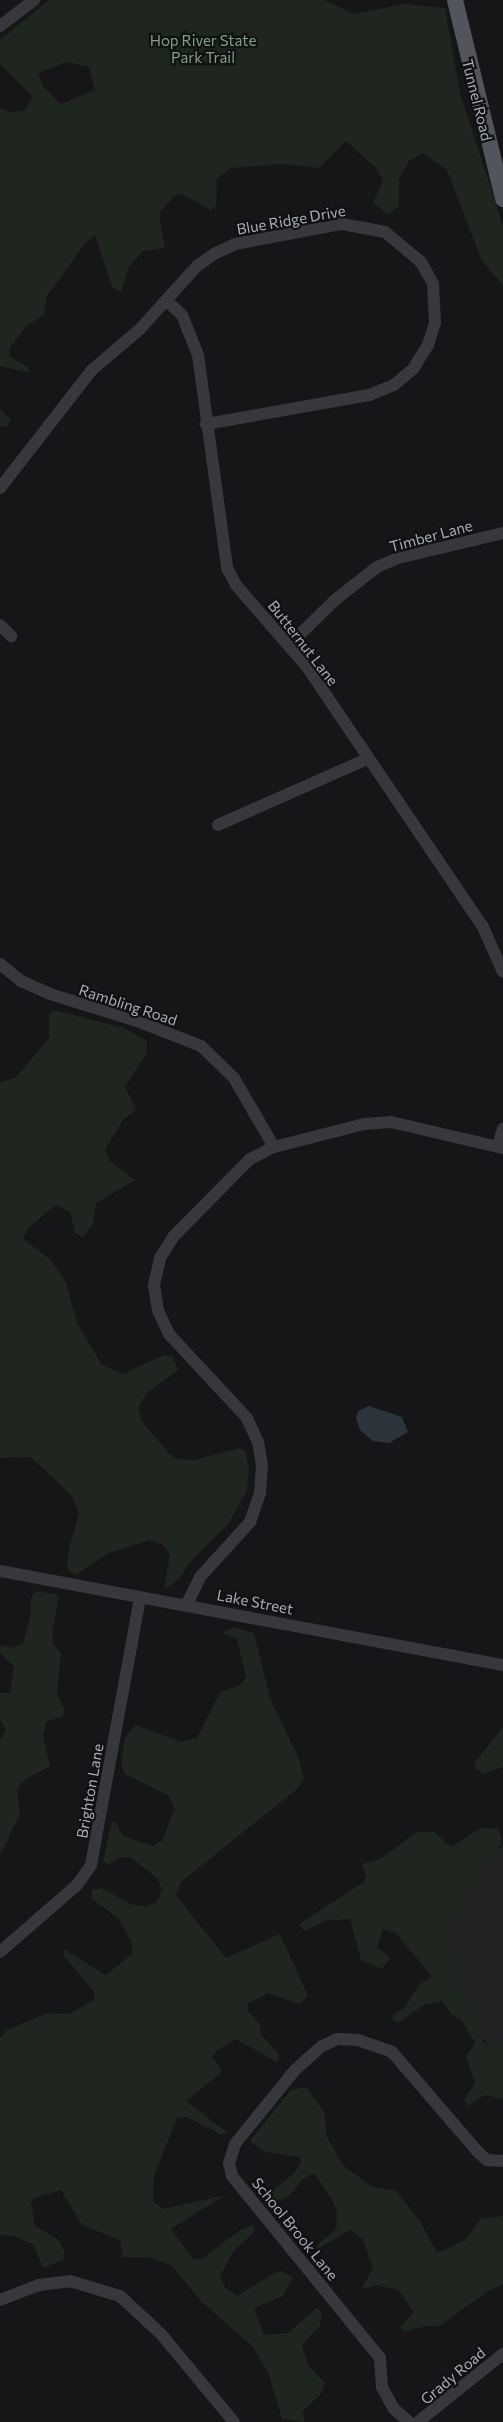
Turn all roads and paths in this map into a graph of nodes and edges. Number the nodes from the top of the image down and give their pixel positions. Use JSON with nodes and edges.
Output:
{"nodes":[{"id":1,"x":33,"y":0,"type":"edge"},
{"id":2,"x":455,"y":0,"type":"edge"},
{"id":3,"x":0,"y":26,"type":"edge"},
{"id":4,"x":503,"y":199,"type":"edge"},
{"id":5,"x":168,"y":302,"type":"junction"},
{"id":6,"x":206,"y":424,"type":"junction"},
{"id":7,"x":0,"y":488,"type":"edge"},
{"id":8,"x":503,"y":533,"type":"edge"},
{"id":9,"x":0,"y":625,"type":"edge"},
{"id":10,"x":12,"y":636,"type":"dead end"},
{"id":11,"x":289,"y":645,"type":"junction"},
{"id":12,"x":367,"y":759,"type":"junction"},
{"id":13,"x":218,"y":825,"type":"dead end"},
{"id":14,"x":0,"y":964,"type":"edge"},
{"id":15,"x":503,"y":972,"type":"edge"},
{"id":16,"x":503,"y":1130,"type":"edge"},
{"id":17,"x":274,"y":1147,"type":"junction"},
{"id":18,"x":501,"y":1147,"type":"edge"},
{"id":19,"x":0,"y":1571,"type":"edge"},
{"id":20,"x":140,"y":1597,"type":"junction"},
{"id":21,"x":187,"y":1604,"type":"junction"},
{"id":22,"x":503,"y":1665,"type":"edge"},
{"id":23,"x":0,"y":1952,"type":"edge"},
{"id":24,"x":503,"y":2161,"type":"edge"},
{"id":25,"x":0,"y":2300,"type":"edge"},
{"id":26,"x":503,"y":2354,"type":"edge"},
{"id":27,"x":233,"y":2422,"type":"edge"},
{"id":28,"x":409,"y":2422,"type":"edge"},
{"id":29,"x":421,"y":2422,"type":"edge"}],
"edges":[{"from":1,"to":3,"type":"street"},
{"from":2,"to":4,"type":"main road","name":"Tunnel Road"},
{"from":5,"to":6,"type":"street","name":"Butternut Lane"},
{"from":5,"to":6,"type":"street","name":"Blue Ridge Drive"},
{"from":5,"to":7,"type":"street","name":"Blue Ridge Drive"},
{"from":6,"to":11,"type":"street","name":"Butternut Lane"},
{"from":8,"to":11,"type":"street","name":"Timber Lane"},
{"from":9,"to":10,"type":"street"},
{"from":11,"to":12,"type":"street","name":"Butternut Lane"},
{"from":12,"to":13,"type":"street"},
{"from":12,"to":15,"type":"street","name":"Butternut Lane"},
{"from":14,"to":17,"type":"street","name":"Rambling Road"},
{"from":16,"to":18,"type":"street"},
{"from":17,"to":18,"type":"street"},
{"from":17,"to":21,"type":"street"},
{"from":19,"to":20,"type":"street","name":"Lake Street"},
{"from":20,"to":21,"type":"street","name":"Lake Street"},
{"from":20,"to":23,"type":"street","name":"Brighton Lane"},
{"from":21,"to":22,"type":"street","name":"Lake Street"},
{"from":24,"to":28,"type":"street","name":"School Brook Lane"},
{"from":25,"to":27,"type":"street"},
{"from":26,"to":29,"type":"street","name":"Grady Road"}]}
